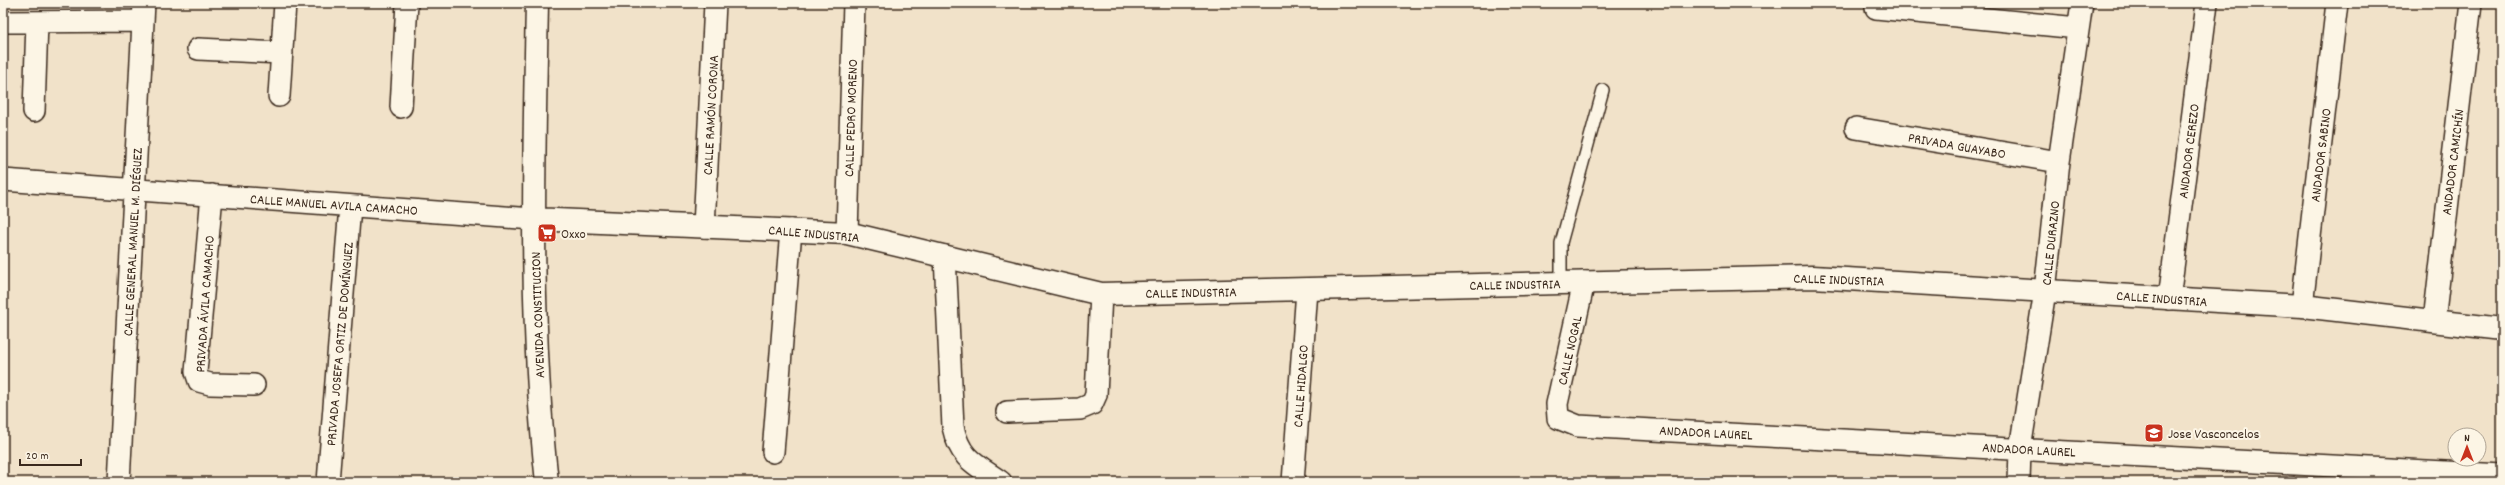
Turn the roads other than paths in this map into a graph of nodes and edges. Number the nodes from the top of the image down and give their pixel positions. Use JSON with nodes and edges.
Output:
{"nodes":[{"id":1,"x":284,"y":3,"type":"edge"},
{"id":2,"x":407,"y":3,"type":"edge"},
{"id":3,"x":537,"y":3,"type":"edge"},
{"id":4,"x":715,"y":3,"type":"edge"},
{"id":5,"x":854,"y":3,"type":"edge"},
{"id":6,"x":2082,"y":3,"type":"edge"},
{"id":7,"x":2207,"y":3,"type":"edge"},
{"id":8,"x":2337,"y":3,"type":"edge"},
{"id":9,"x":2471,"y":3,"type":"edge"},
{"id":10,"x":1876,"y":8,"type":"dead end"},
{"id":11,"x":144,"y":12,"type":"edge"},
{"id":12,"x":3,"y":22,"type":"edge"},
{"id":13,"x":37,"y":22,"type":"junction"},
{"id":14,"x":2078,"y":28,"type":"junction"},
{"id":15,"x":198,"y":49,"type":"dead end"},
{"id":16,"x":282,"y":54,"type":"junction"},
{"id":17,"x":1603,"y":90,"type":"dead end"},
{"id":18,"x":279,"y":96,"type":"dead end"},
{"id":19,"x":401,"y":107,"type":"dead end"},
{"id":20,"x":34,"y":111,"type":"dead end"},
{"id":21,"x":1856,"y":128,"type":"dead end"},
{"id":22,"x":2059,"y":162,"type":"junction"},
{"id":23,"x":3,"y":180,"type":"edge"},
{"id":24,"x":134,"y":190,"type":"junction"},
{"id":25,"x":212,"y":195,"type":"junction"},
{"id":26,"x":350,"y":206,"type":"junction"},
{"id":27,"x":533,"y":219,"type":"junction"},
{"id":28,"x":704,"y":227,"type":"junction"},
{"id":29,"x":791,"y":230,"type":"junction"},
{"id":30,"x":846,"y":233,"type":"junction"},
{"id":31,"x":945,"y":256,"type":"junction"},
{"id":32,"x":1584,"y":282,"type":"junction"},
{"id":33,"x":1561,"y":283,"type":"junction"},
{"id":34,"x":1307,"y":290,"type":"junction"},
{"id":35,"x":2045,"y":291,"type":"junction"},
{"id":36,"x":1101,"y":294,"type":"junction"},
{"id":37,"x":2169,"y":299,"type":"junction"},
{"id":38,"x":2302,"y":306,"type":"junction"},
{"id":39,"x":2434,"y":321,"type":"junction"},
{"id":40,"x":2502,"y":330,"type":"edge"},
{"id":41,"x":254,"y":385,"type":"dead end"},
{"id":42,"x":1007,"y":412,"type":"dead end"},
{"id":43,"x":1558,"y":418,"type":"joint"},
{"id":44,"x":2020,"y":449,"type":"junction"},
{"id":45,"x":773,"y":452,"type":"dead end"},
{"id":46,"x":2350,"y":474,"type":"edge"},
{"id":47,"x":2502,"y":476,"type":"edge"},
{"id":48,"x":120,"y":482,"type":"edge"},
{"id":49,"x":328,"y":482,"type":"edge"},
{"id":50,"x":547,"y":482,"type":"edge"},
{"id":51,"x":1001,"y":482,"type":"edge"},
{"id":52,"x":1293,"y":482,"type":"edge"},
{"id":53,"x":2019,"y":482,"type":"edge"}],
"edges":[{"from":1,"to":16,"type":"street"},
{"from":2,"to":19,"type":"street"},
{"from":3,"to":27,"type":"street","name":"AVENIDA CONSTITUCION"},
{"from":4,"to":28,"type":"street","name":"CALLE RAMÓN CORONA"},
{"from":5,"to":30,"type":"street","name":"CALLE PEDRO MORENO"},
{"from":6,"to":14,"type":"street","name":"CALLE DURAZNO"},
{"from":7,"to":37,"type":"street","name":"ANDADOR CEREZO"},
{"from":8,"to":38,"type":"street","name":"ANDADOR SABINO"},
{"from":9,"to":39,"type":"street","name":"ANDADOR CAMICHÍN"},
{"from":10,"to":14,"type":"street"},
{"from":11,"to":13,"type":"street"},
{"from":11,"to":24,"type":"street","name":"CALLE GENERAL MANUEL M. DIÉGUEZ"},
{"from":12,"to":13,"type":"street"},
{"from":13,"to":20,"type":"street"},
{"from":14,"to":22,"type":"street","name":"CALLE DURAZNO"},
{"from":15,"to":16,"type":"street"},
{"from":16,"to":18,"type":"street"},
{"from":17,"to":33,"type":"lane"},
{"from":21,"to":22,"type":"street","name":"PRIVADA GUAYABO"},
{"from":22,"to":35,"type":"street","name":"CALLE DURAZNO"},
{"from":23,"to":24,"type":"street","name":"CALLE MANUEL AVILA CAMACHO"},
{"from":24,"to":25,"type":"street","name":"CALLE MANUEL AVILA CAMACHO"},
{"from":24,"to":48,"type":"street","name":"CALLE GENERAL MANUEL M. DIÉGUEZ"},
{"from":25,"to":26,"type":"street","name":"CALLE MANUEL AVILA CAMACHO"},
{"from":25,"to":41,"type":"street","name":"PRIVADA ÁVILA CAMACHO"},
{"from":26,"to":27,"type":"street","name":"CALLE MANUEL AVILA CAMACHO"},
{"from":26,"to":49,"type":"street","name":"PRIVADA JOSEFA ORTIZ DE DOMÍNGUEZ"},
{"from":27,"to":28,"type":"street","name":"CALLE INDUSTRIA"},
{"from":27,"to":50,"type":"street","name":"AVENIDA CONSTITUCION"},
{"from":28,"to":29,"type":"street","name":"CALLE INDUSTRIA"},
{"from":29,"to":30,"type":"street","name":"CALLE INDUSTRIA"},
{"from":29,"to":45,"type":"street"},
{"from":30,"to":31,"type":"street","name":"CALLE INDUSTRIA"},
{"from":31,"to":36,"type":"street","name":"CALLE INDUSTRIA"},
{"from":31,"to":51,"type":"street"},
{"from":32,"to":33,"type":"street","name":"CALLE INDUSTRIA"},
{"from":32,"to":35,"type":"street","name":"CALLE INDUSTRIA"},
{"from":32,"to":43,"type":"street","name":"CALLE NOGAL"},
{"from":33,"to":34,"type":"street","name":"CALLE INDUSTRIA"},
{"from":34,"to":36,"type":"street","name":"CALLE INDUSTRIA"},
{"from":34,"to":52,"type":"street","name":"CALLE HIDALGO"},
{"from":35,"to":37,"type":"street","name":"CALLE INDUSTRIA"},
{"from":35,"to":44,"type":"street","name":"CALLE DURAZNO"},
{"from":36,"to":42,"type":"street"},
{"from":37,"to":38,"type":"street","name":"CALLE INDUSTRIA"},
{"from":38,"to":39,"type":"street","name":"CALLE INDUSTRIA"},
{"from":39,"to":40,"type":"street","name":"CALLE INDUSTRIA"},
{"from":43,"to":44,"type":"street","name":"ANDADOR LAUREL"},
{"from":44,"to":46,"type":"street","name":"ANDADOR LAUREL"},
{"from":44,"to":53,"type":"street","name":"CALLE DURAZNO"},
{"from":46,"to":47,"type":"street","name":"ANDADOR LAUREL"}]}
